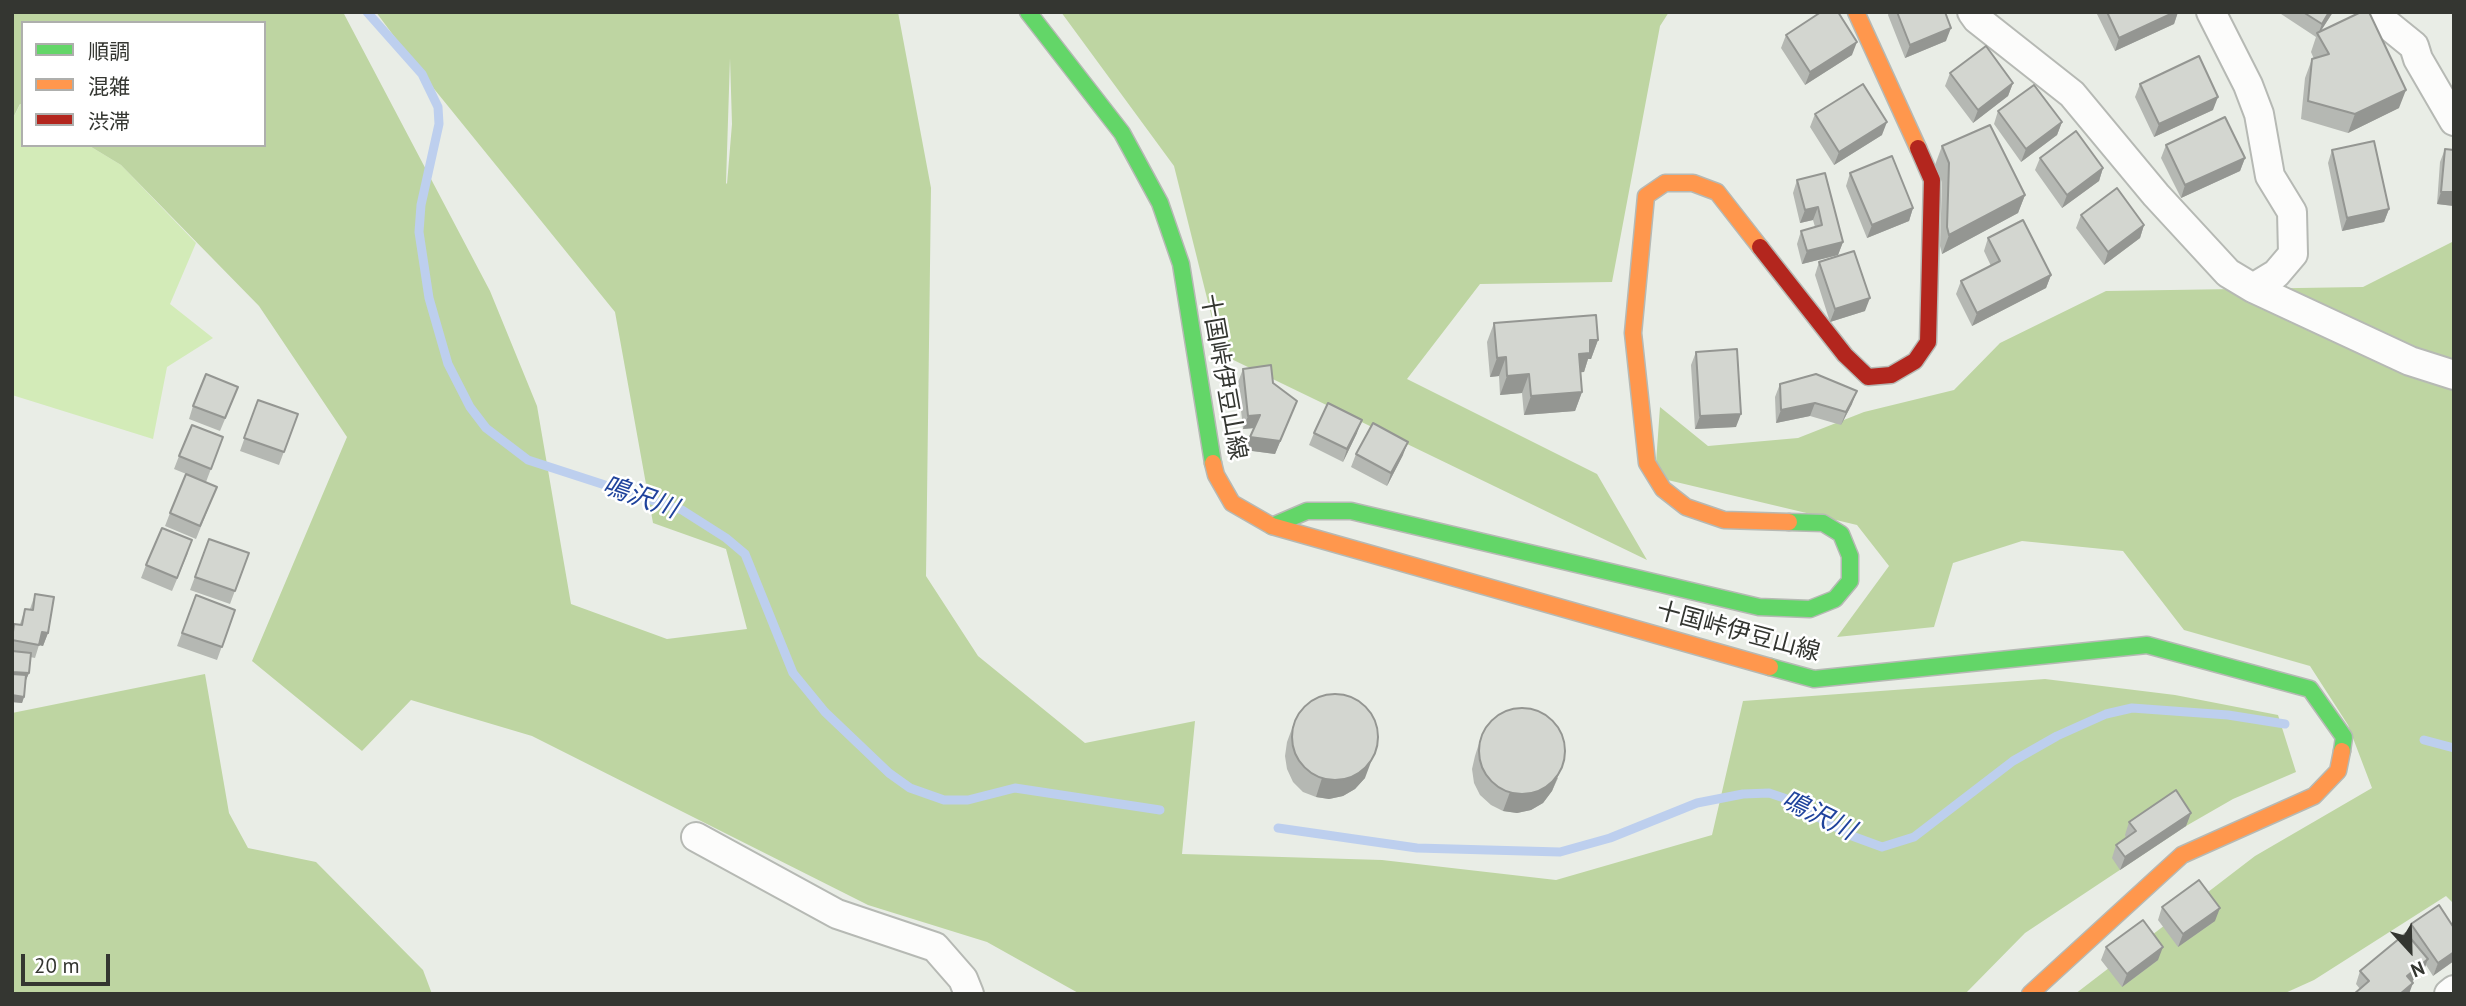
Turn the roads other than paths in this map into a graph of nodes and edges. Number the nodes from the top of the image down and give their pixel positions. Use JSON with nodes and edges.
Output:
{"nodes":[{"id":1,"x":1028,"y":12,"type":"edge"},
{"id":2,"x":1856,"y":12,"type":"edge"},
{"id":3,"x":1972,"y":12,"type":"edge"},
{"id":4,"x":2211,"y":12,"type":"edge"},
{"id":5,"x":2372,"y":12,"type":"edge"},
{"id":6,"x":2454,"y":121,"type":"edge"},
{"id":7,"x":2253,"y":288,"type":"junction"},
{"id":8,"x":2454,"y":375,"type":"edge"},
{"id":9,"x":1272,"y":526,"type":"junction"},
{"id":10,"x":696,"y":837,"type":"dead end"},
{"id":11,"x":2454,"y":990,"type":"edge"},
{"id":12,"x":969,"y":994,"type":"edge"},
{"id":13,"x":2030,"y":994,"type":"edge"},
{"id":14,"x":2449,"y":994,"type":"edge"}],
"edges":[{"from":1,"to":9,"type":"main road","name":"十国峠伊豆山線"},
{"from":2,"to":9,"type":"main road"},
{"from":3,"to":7,"type":"street"},
{"from":4,"to":7,"type":"street"},
{"from":5,"to":6,"type":"street"},
{"from":7,"to":8,"type":"street"},
{"from":9,"to":13,"type":"main road","name":"十国峠伊豆山線"},
{"from":10,"to":12,"type":"street"},
{"from":11,"to":14,"type":"street"}]}
